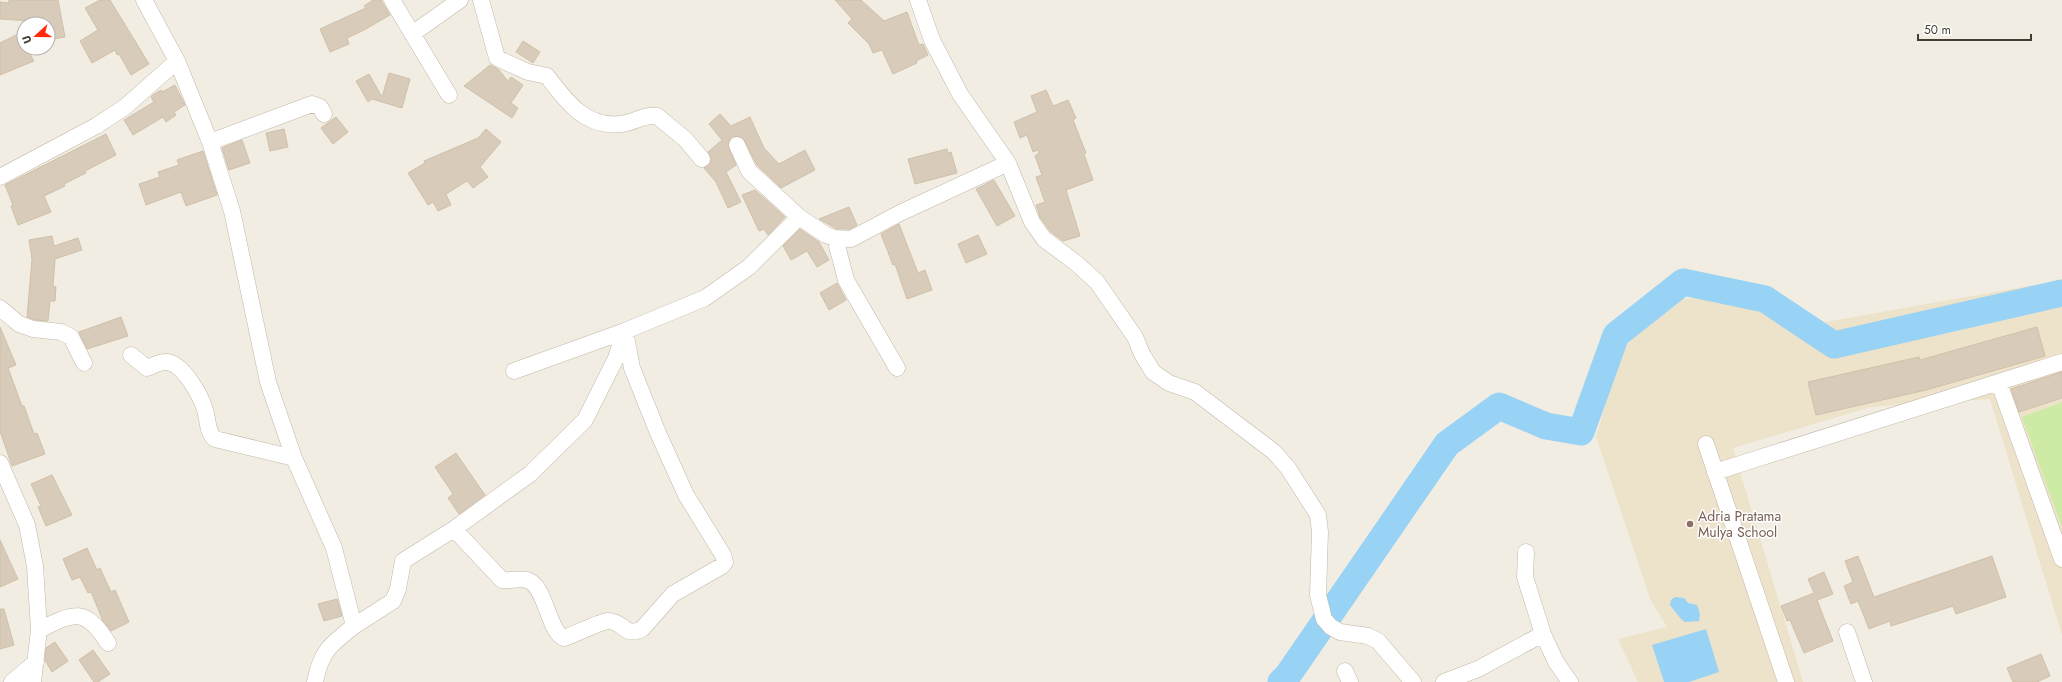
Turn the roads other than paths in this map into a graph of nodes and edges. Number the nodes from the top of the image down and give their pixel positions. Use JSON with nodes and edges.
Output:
{"nodes":[{"id":1,"x":144,"y":0,"type":"edge"},
{"id":2,"x":392,"y":0,"type":"edge"},
{"id":3,"x":460,"y":0,"type":"edge"},
{"id":4,"x":481,"y":0,"type":"edge"},
{"id":5,"x":918,"y":0,"type":"edge"},
{"id":6,"x":412,"y":34,"type":"junction"},
{"id":7,"x":177,"y":61,"type":"junction"},
{"id":8,"x":449,"y":95,"type":"dead end"},
{"id":9,"x":324,"y":114,"type":"dead end"},
{"id":10,"x":210,"y":142,"type":"junction"},
{"id":11,"x":737,"y":145,"type":"dead end"},
{"id":12,"x":702,"y":159,"type":"dead end"},
{"id":13,"x":1008,"y":163,"type":"junction"},
{"id":14,"x":0,"y":177,"type":"edge"},
{"id":15,"x":799,"y":218,"type":"junction"},
{"id":16,"x":835,"y":238,"type":"junction"},
{"id":17,"x":0,"y":308,"type":"edge"},
{"id":18,"x":625,"y":331,"type":"junction"},
{"id":19,"x":131,"y":355,"type":"dead end"},
{"id":20,"x":2062,"y":362,"type":"edge"},
{"id":21,"x":84,"y":363,"type":"dead end"},
{"id":22,"x":897,"y":368,"type":"dead end"},
{"id":23,"x":514,"y":371,"type":"dead end"},
{"id":24,"x":1999,"y":383,"type":"junction"},
{"id":25,"x":1706,"y":444,"type":"dead end"},
{"id":26,"x":294,"y":458,"type":"junction"},
{"id":27,"x":0,"y":464,"type":"edge"},
{"id":28,"x":1715,"y":472,"type":"junction"},
{"id":29,"x":454,"y":529,"type":"junction"},
{"id":30,"x":1526,"y":552,"type":"dead end"},
{"id":31,"x":2062,"y":559,"type":"edge"},
{"id":32,"x":354,"y":626,"type":"junction"},
{"id":33,"x":39,"y":630,"type":"junction"},
{"id":34,"x":1848,"y":632,"type":"dead end"},
{"id":35,"x":1543,"y":634,"type":"junction"},
{"id":36,"x":108,"y":643,"type":"dead end"},
{"id":37,"x":36,"y":662,"type":"junction"},
{"id":38,"x":12,"y":682,"type":"edge"},
{"id":39,"x":33,"y":682,"type":"edge"},
{"id":40,"x":315,"y":682,"type":"edge"},
{"id":41,"x":1413,"y":682,"type":"edge"},
{"id":42,"x":1444,"y":682,"type":"edge"},
{"id":43,"x":1570,"y":682,"type":"edge"},
{"id":44,"x":1786,"y":682,"type":"edge"},
{"id":45,"x":1864,"y":682,"type":"edge"}],
"edges":[{"from":1,"to":7,"type":"street"},
{"from":2,"to":6,"type":"street"},
{"from":3,"to":6,"type":"street"},
{"from":4,"to":12,"type":"street"},
{"from":5,"to":13,"type":"street"},
{"from":6,"to":8,"type":"street"},
{"from":7,"to":10,"type":"street"},
{"from":7,"to":14,"type":"street"},
{"from":9,"to":10,"type":"street"},
{"from":10,"to":26,"type":"street"},
{"from":11,"to":15,"type":"street"},
{"from":13,"to":16,"type":"street"},
{"from":13,"to":41,"type":"street"},
{"from":15,"to":16,"type":"street"},
{"from":15,"to":18,"type":"street"},
{"from":16,"to":22,"type":"street"},
{"from":17,"to":21,"type":"street"},
{"from":18,"to":23,"type":"street"},
{"from":18,"to":29,"type":"street"},
{"from":18,"to":29,"type":"street"},
{"from":19,"to":26,"type":"street"},
{"from":20,"to":24,"type":"street"},
{"from":24,"to":28,"type":"street"},
{"from":24,"to":31,"type":"street"},
{"from":25,"to":28,"type":"street"},
{"from":26,"to":32,"type":"street"},
{"from":27,"to":33,"type":"street"},
{"from":28,"to":44,"type":"street"},
{"from":29,"to":32,"type":"street"},
{"from":30,"to":35,"type":"street"},
{"from":32,"to":40,"type":"street"},
{"from":33,"to":36,"type":"street"},
{"from":33,"to":37,"type":"street"},
{"from":34,"to":45,"type":"street"},
{"from":35,"to":42,"type":"street"},
{"from":35,"to":43,"type":"street"},
{"from":37,"to":38,"type":"street"},
{"from":37,"to":39,"type":"street"}]}
